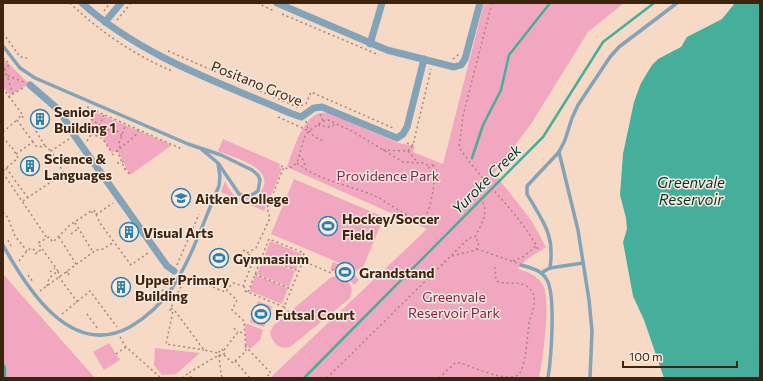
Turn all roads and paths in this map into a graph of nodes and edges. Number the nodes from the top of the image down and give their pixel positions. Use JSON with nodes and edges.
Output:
{"nodes":[{"id":1,"x":82,"y":3,"type":"edge"},
{"id":2,"x":110,"y":3,"type":"edge"},
{"id":3,"x":120,"y":3,"type":"edge"},
{"id":4,"x":131,"y":3,"type":"edge"},
{"id":5,"x":277,"y":3,"type":"edge"},
{"id":6,"x":382,"y":3,"type":"edge"},
{"id":7,"x":480,"y":3,"type":"edge"},
{"id":8,"x":492,"y":3,"type":"edge"},
{"id":9,"x":677,"y":3,"type":"edge"},
{"id":10,"x":104,"y":10,"type":"dead end"},
{"id":11,"x":105,"y":22,"type":"junction"},
{"id":12,"x":121,"y":24,"type":"dead end"},
{"id":13,"x":3,"y":33,"type":"edge"},
{"id":14,"x":370,"y":44,"type":"junction"},
{"id":15,"x":3,"y":46,"type":"edge"},
{"id":16,"x":164,"y":49,"type":"dead end"},
{"id":17,"x":27,"y":58,"type":"dead end"},
{"id":18,"x":424,"y":60,"type":"junction"},
{"id":19,"x":3,"y":64,"type":"edge"},
{"id":20,"x":10,"y":64,"type":"dead end"},
{"id":21,"x":4,"y":69,"type":"edge"},
{"id":22,"x":431,"y":69,"type":"dead end"},
{"id":23,"x":3,"y":74,"type":"edge"},
{"id":24,"x":7,"y":76,"type":"junction"},
{"id":25,"x":30,"y":84,"type":"junction"},
{"id":26,"x":3,"y":88,"type":"edge"},
{"id":27,"x":13,"y":94,"type":"junction"},
{"id":28,"x":9,"y":96,"type":"junction"},
{"id":29,"x":83,"y":105,"type":"dead end"},
{"id":30,"x":319,"y":113,"type":"dead end"},
{"id":31,"x":104,"y":115,"type":"junction"},
{"id":32,"x":22,"y":116,"type":"junction"},
{"id":33,"x":304,"y":116,"type":"junction"},
{"id":34,"x":17,"y":120,"type":"junction"},
{"id":35,"x":25,"y":120,"type":"dead end"},
{"id":36,"x":91,"y":120,"type":"dead end"},
{"id":37,"x":323,"y":121,"type":"junction"},
{"id":38,"x":126,"y":124,"type":"junction"},
{"id":39,"x":337,"y":124,"type":"junction"},
{"id":40,"x":99,"y":125,"type":"junction"},
{"id":41,"x":318,"y":126,"type":"junction"},
{"id":42,"x":304,"y":128,"type":"dead end"},
{"id":43,"x":395,"y":129,"type":"dead end"},
{"id":44,"x":139,"y":130,"type":"junction"},
{"id":45,"x":36,"y":131,"type":"dead end"},
{"id":46,"x":309,"y":131,"type":"junction"},
{"id":47,"x":3,"y":132,"type":"edge"},
{"id":48,"x":86,"y":132,"type":"dead end"},
{"id":49,"x":92,"y":134,"type":"junction"},
{"id":50,"x":74,"y":135,"type":"junction"},
{"id":51,"x":122,"y":136,"type":"junction"},
{"id":52,"x":3,"y":137,"type":"edge"},
{"id":53,"x":324,"y":141,"type":"dead end"},
{"id":54,"x":33,"y":142,"type":"junction"},
{"id":55,"x":407,"y":144,"type":"dead end"},
{"id":56,"x":413,"y":145,"type":"junction"},
{"id":57,"x":45,"y":146,"type":"junction"},
{"id":58,"x":83,"y":148,"type":"junction"},
{"id":59,"x":120,"y":148,"type":"junction"},
{"id":60,"x":200,"y":148,"type":"junction"},
{"id":61,"x":182,"y":149,"type":"dead end"},
{"id":62,"x":382,"y":149,"type":"junction"},
{"id":63,"x":117,"y":150,"type":"junction"},
{"id":64,"x":51,"y":151,"type":"junction"},
{"id":65,"x":408,"y":151,"type":"junction"},
{"id":66,"x":559,"y":152,"type":"junction"},
{"id":67,"x":16,"y":154,"type":"junction"},
{"id":68,"x":299,"y":155,"type":"junction"},
{"id":69,"x":123,"y":162,"type":"junction"},
{"id":70,"x":117,"y":163,"type":"dead end"},
{"id":71,"x":218,"y":163,"type":"junction"},
{"id":72,"x":297,"y":163,"type":"junction"},
{"id":73,"x":418,"y":163,"type":"junction"},
{"id":74,"x":280,"y":166,"type":"dead end"},
{"id":75,"x":429,"y":166,"type":"junction"},
{"id":76,"x":284,"y":167,"type":"junction"},
{"id":77,"x":6,"y":168,"type":"junction"},
{"id":78,"x":305,"y":168,"type":"junction"},
{"id":79,"x":3,"y":172,"type":"edge"},
{"id":80,"x":64,"y":173,"type":"junction"},
{"id":81,"x":130,"y":175,"type":"dead end"},
{"id":82,"x":435,"y":175,"type":"junction"},
{"id":83,"x":76,"y":178,"type":"dead end"},
{"id":84,"x":480,"y":197,"type":"dead end"},
{"id":85,"x":28,"y":198,"type":"junction"},
{"id":86,"x":119,"y":199,"type":"junction"},
{"id":87,"x":23,"y":201,"type":"junction"},
{"id":88,"x":3,"y":212,"type":"edge"},
{"id":89,"x":95,"y":214,"type":"junction"},
{"id":90,"x":199,"y":214,"type":"dead end"},
{"id":91,"x":75,"y":223,"type":"junction"},
{"id":92,"x":79,"y":228,"type":"junction"},
{"id":93,"x":71,"y":234,"type":"dead end"},
{"id":94,"x":59,"y":237,"type":"junction"},
{"id":95,"x":475,"y":237,"type":"junction"},
{"id":96,"x":47,"y":238,"type":"junction"},
{"id":97,"x":8,"y":240,"type":"dead end"},
{"id":98,"x":114,"y":242,"type":"junction"},
{"id":99,"x":3,"y":245,"type":"edge"},
{"id":100,"x":536,"y":246,"type":"junction"},
{"id":101,"x":155,"y":248,"type":"junction"},
{"id":102,"x":477,"y":248,"type":"junction"},
{"id":103,"x":42,"y":249,"type":"junction"},
{"id":104,"x":243,"y":250,"type":"dead end"},
{"id":105,"x":26,"y":251,"type":"junction"},
{"id":106,"x":539,"y":251,"type":"dead end"},
{"id":107,"x":14,"y":252,"type":"dead end"},
{"id":108,"x":38,"y":252,"type":"junction"},
{"id":109,"x":93,"y":252,"type":"junction"},
{"id":110,"x":247,"y":253,"type":"junction"},
{"id":111,"x":35,"y":254,"type":"dead end"},
{"id":112,"x":16,"y":257,"type":"dead end"},
{"id":113,"x":262,"y":257,"type":"junction"},
{"id":114,"x":450,"y":257,"type":"junction"},
{"id":115,"x":19,"y":261,"type":"junction"},
{"id":116,"x":303,"y":261,"type":"junction"},
{"id":117,"x":513,"y":261,"type":"junction"},
{"id":118,"x":583,"y":263,"type":"junction"},
{"id":119,"x":76,"y":264,"type":"junction"},
{"id":120,"x":522,"y":265,"type":"joint"},
{"id":121,"x":22,"y":267,"type":"dead end"},
{"id":122,"x":495,"y":267,"type":"dead end"},
{"id":123,"x":55,"y":268,"type":"junction"},
{"id":124,"x":550,"y":268,"type":"junction"},
{"id":125,"x":332,"y":269,"type":"dead end"},
{"id":126,"x":58,"y":271,"type":"junction"},
{"id":127,"x":174,"y":271,"type":"junction"},
{"id":128,"x":299,"y":271,"type":"junction"},
{"id":129,"x":50,"y":272,"type":"dead end"},
{"id":130,"x":66,"y":272,"type":"junction"},
{"id":131,"x":27,"y":273,"type":"dead end"},
{"id":132,"x":541,"y":273,"type":"junction"},
{"id":133,"x":255,"y":274,"type":"junction"},
{"id":134,"x":59,"y":275,"type":"junction"},
{"id":135,"x":68,"y":275,"type":"dead end"},
{"id":136,"x":35,"y":285,"type":"dead end"},
{"id":137,"x":47,"y":286,"type":"junction"},
{"id":138,"x":244,"y":286,"type":"junction"},
{"id":139,"x":292,"y":289,"type":"junction"},
{"id":140,"x":227,"y":291,"type":"junction"},
{"id":141,"x":178,"y":292,"type":"junction"},
{"id":142,"x":248,"y":292,"type":"junction"},
{"id":143,"x":181,"y":294,"type":"dead end"},
{"id":144,"x":44,"y":296,"type":"dead end"},
{"id":145,"x":158,"y":296,"type":"dead end"},
{"id":146,"x":78,"y":303,"type":"junction"},
{"id":147,"x":284,"y":306,"type":"junction"},
{"id":148,"x":171,"y":308,"type":"junction"},
{"id":149,"x":289,"y":312,"type":"dead end"},
{"id":150,"x":87,"y":314,"type":"dead end"},
{"id":151,"x":66,"y":318,"type":"dead end"},
{"id":152,"x":123,"y":325,"type":"dead end"},
{"id":153,"x":117,"y":327,"type":"junction"},
{"id":154,"x":234,"y":328,"type":"dead end"},
{"id":155,"x":112,"y":329,"type":"dead end"},
{"id":156,"x":95,"y":332,"type":"dead end"},
{"id":157,"x":238,"y":332,"type":"junction"},
{"id":158,"x":245,"y":333,"type":"junction"},
{"id":159,"x":120,"y":335,"type":"dead end"},
{"id":160,"x":245,"y":346,"type":"junction"},
{"id":161,"x":126,"y":347,"type":"junction"},
{"id":162,"x":204,"y":350,"type":"junction"},
{"id":163,"x":224,"y":350,"type":"junction"},
{"id":164,"x":116,"y":354,"type":"dead end"},
{"id":165,"x":219,"y":354,"type":"junction"},
{"id":166,"x":224,"y":355,"type":"junction"},
{"id":167,"x":235,"y":361,"type":"junction"},
{"id":168,"x":190,"y":372,"type":"junction"},
{"id":169,"x":161,"y":378,"type":"edge"},
{"id":170,"x":182,"y":378,"type":"edge"},
{"id":171,"x":191,"y":378,"type":"edge"},
{"id":172,"x":223,"y":378,"type":"edge"},
{"id":173,"x":250,"y":378,"type":"edge"},
{"id":174,"x":265,"y":378,"type":"edge"},
{"id":175,"x":327,"y":378,"type":"edge"},
{"id":176,"x":438,"y":378,"type":"edge"},
{"id":177,"x":548,"y":378,"type":"edge"},
{"id":178,"x":590,"y":378,"type":"edge"}],
"edges":[{"from":1,"to":11,"type":"street","name":"Positano Grove"},
{"from":2,"to":10,"type":"path"},
{"from":3,"to":11,"type":"street"},
{"from":4,"to":12,"type":"path"},
{"from":5,"to":14,"type":"street"},
{"from":6,"to":14,"type":"street"},
{"from":7,"to":18,"type":"street"},
{"from":8,"to":100,"type":"path"},
{"from":9,"to":66,"type":"lane"},
{"from":11,"to":33,"type":"street","name":"Positano Grove"},
{"from":13,"to":17,"type":"path"},
{"from":14,"to":18,"type":"street"},
{"from":15,"to":60,"type":"lane"},
{"from":16,"to":43,"type":"path"},
{"from":18,"to":33,"type":"street","name":"Positano Grove"},
{"from":19,"to":21,"type":"path"},
{"from":20,"to":21,"type":"path"},
{"from":21,"to":24,"type":"path"},
{"from":22,"to":56,"type":"path"},
{"from":23,"to":24,"type":"path"},
{"from":24,"to":25,"type":"path"},
{"from":24,"to":27,"type":"path"},
{"from":25,"to":27,"type":"path"},
{"from":25,"to":50,"type":"street"},
{"from":26,"to":28,"type":"path"},
{"from":27,"to":28,"type":"path"},
{"from":28,"to":32,"type":"path"},
{"from":29,"to":31,"type":"path"},
{"from":30,"to":37,"type":"path"},
{"from":31,"to":38,"type":"path"},
{"from":31,"to":40,"type":"path"},
{"from":32,"to":34,"type":"path"},
{"from":32,"to":35,"type":"path"},
{"from":33,"to":46,"type":"path"},
{"from":34,"to":47,"type":"path"},
{"from":34,"to":54,"type":"path"},
{"from":36,"to":40,"type":"path"},
{"from":37,"to":39,"type":"path"},
{"from":37,"to":41,"type":"path"},
{"from":38,"to":44,"type":"path"},
{"from":38,"to":51,"type":"path"},
{"from":39,"to":41,"type":"path"},
{"from":39,"to":62,"type":"path"},
{"from":40,"to":49,"type":"path"},
{"from":40,"to":51,"type":"path"},
{"from":41,"to":46,"type":"path"},
{"from":42,"to":46,"type":"path"},
{"from":44,"to":59,"type":"path"},
{"from":44,"to":61,"type":"path"},
{"from":45,"to":57,"type":"path"},
{"from":46,"to":53,"type":"path"},
{"from":46,"to":68,"type":"path"},
{"from":48,"to":49,"type":"path"},
{"from":49,"to":58,"type":"path"},
{"from":49,"to":63,"type":"path"},
{"from":50,"to":58,"type":"street"},
{"from":50,"to":64,"type":"path"},
{"from":51,"to":59,"type":"path"},
{"from":52,"to":67,"type":"path"},
{"from":54,"to":57,"type":"path"},
{"from":54,"to":67,"type":"path"},
{"from":55,"to":56,"type":"path"},
{"from":56,"to":65,"type":"path"},
{"from":57,"to":64,"type":"path"},
{"from":58,"to":86,"type":"street"},
{"from":59,"to":63,"type":"path"},
{"from":60,"to":71,"type":"lane"},
{"from":60,"to":71,"type":"lane"},
{"from":62,"to":65,"type":"path"},
{"from":62,"to":73,"type":"path"},
{"from":63,"to":69,"type":"path"},
{"from":64,"to":80,"type":"path"},
{"from":65,"to":73,"type":"path"},
{"from":66,"to":118,"type":"lane"},
{"from":66,"to":124,"type":"lane"},
{"from":67,"to":77,"type":"path"},
{"from":68,"to":72,"type":"path"},
{"from":68,"to":78,"type":"path"},
{"from":69,"to":70,"type":"path"},
{"from":69,"to":81,"type":"path"},
{"from":71,"to":99,"type":"lane"},
{"from":72,"to":76,"type":"path"},
{"from":72,"to":78,"type":"path"},
{"from":73,"to":75,"type":"path"},
{"from":74,"to":76,"type":"path"},
{"from":75,"to":82,"type":"path"},
{"from":75,"to":82,"type":"path"},
{"from":76,"to":110,"type":"path"},
{"from":77,"to":79,"type":"path"},
{"from":77,"to":85,"type":"path"},
{"from":78,"to":82,"type":"path"},
{"from":79,"to":87,"type":"path"},
{"from":80,"to":83,"type":"path"},
{"from":80,"to":85,"type":"path"},
{"from":84,"to":95,"type":"path"},
{"from":85,"to":87,"type":"path"},
{"from":86,"to":89,"type":"path"},
{"from":86,"to":101,"type":"street"},
{"from":87,"to":96,"type":"path"},
{"from":88,"to":105,"type":"path"},
{"from":89,"to":91,"type":"path"},
{"from":89,"to":98,"type":"path"},
{"from":90,"to":127,"type":"path"},
{"from":91,"to":92,"type":"path"},
{"from":91,"to":94,"type":"path"},
{"from":92,"to":93,"type":"path"},
{"from":92,"to":109,"type":"path"},
{"from":94,"to":96,"type":"path"},
{"from":94,"to":119,"type":"path"},
{"from":95,"to":102,"type":"path"},
{"from":95,"to":114,"type":"path"},
{"from":96,"to":103,"type":"path"},
{"from":97,"to":107,"type":"path"},
{"from":98,"to":101,"type":"path"},
{"from":98,"to":109,"type":"path"},
{"from":100,"to":106,"type":"path"},
{"from":100,"to":117,"type":"path"},
{"from":101,"to":127,"type":"street"},
{"from":102,"to":114,"type":"path"},
{"from":102,"to":117,"type":"path"},
{"from":103,"to":108,"type":"path"},
{"from":103,"to":123,"type":"path"},
{"from":104,"to":110,"type":"path"},
{"from":105,"to":108,"type":"path"},
{"from":105,"to":115,"type":"path"},
{"from":108,"to":111,"type":"path"},
{"from":109,"to":119,"type":"path"},
{"from":110,"to":138,"type":"path"},
{"from":112,"to":115,"type":"path"},
{"from":113,"to":116,"type":"path"},
{"from":113,"to":128,"type":"path"},
{"from":113,"to":133,"type":"path"},
{"from":114,"to":175,"type":"path"},
{"from":115,"to":121,"type":"path"},
{"from":116,"to":125,"type":"path"},
{"from":116,"to":128,"type":"path"},
{"from":117,"to":120,"type":"path"},
{"from":118,"to":124,"type":"lane"},
{"from":118,"to":178,"type":"lane"},
{"from":119,"to":130,"type":"path"},
{"from":120,"to":132,"type":"lane"},
{"from":122,"to":176,"type":"path"},
{"from":123,"to":126,"type":"path"},
{"from":123,"to":129,"type":"path"},
{"from":124,"to":132,"type":"lane"},
{"from":126,"to":134,"type":"path"},
{"from":126,"to":137,"type":"path"},
{"from":127,"to":145,"type":"path"},
{"from":128,"to":139,"type":"path"},
{"from":130,"to":134,"type":"path"},
{"from":130,"to":135,"type":"path"},
{"from":131,"to":136,"type":"path"},
{"from":132,"to":177,"type":"lane"},
{"from":133,"to":139,"type":"path"},
{"from":133,"to":142,"type":"path"},
{"from":134,"to":137,"type":"path"},
{"from":134,"to":146,"type":"path"},
{"from":137,"to":144,"type":"path"},
{"from":138,"to":140,"type":"path"},
{"from":138,"to":142,"type":"path"},
{"from":139,"to":147,"type":"path"},
{"from":140,"to":141,"type":"path"},
{"from":140,"to":158,"type":"path"},
{"from":141,"to":143,"type":"path"},
{"from":141,"to":148,"type":"path"},
{"from":142,"to":147,"type":"path"},
{"from":146,"to":151,"type":"path"},
{"from":146,"to":153,"type":"path"},
{"from":147,"to":149,"type":"path"},
{"from":148,"to":162,"type":"path"},
{"from":148,"to":162,"type":"path"},
{"from":150,"to":156,"type":"path"},
{"from":152,"to":153,"type":"path"},
{"from":153,"to":155,"type":"path"},
{"from":154,"to":157,"type":"path"},
{"from":157,"to":158,"type":"path"},
{"from":157,"to":163,"type":"path"},
{"from":158,"to":160,"type":"path"},
{"from":159,"to":161,"type":"path"},
{"from":160,"to":167,"type":"path"},
{"from":160,"to":174,"type":"path"},
{"from":161,"to":164,"type":"path"},
{"from":161,"to":169,"type":"path"},
{"from":162,"to":165,"type":"path"},
{"from":163,"to":165,"type":"path"},
{"from":163,"to":166,"type":"path"},
{"from":165,"to":166,"type":"path"},
{"from":165,"to":168,"type":"path"},
{"from":165,"to":172,"type":"path"},
{"from":166,"to":167,"type":"path"},
{"from":167,"to":173,"type":"path"},
{"from":168,"to":170,"type":"path"},
{"from":168,"to":171,"type":"path"}]}
